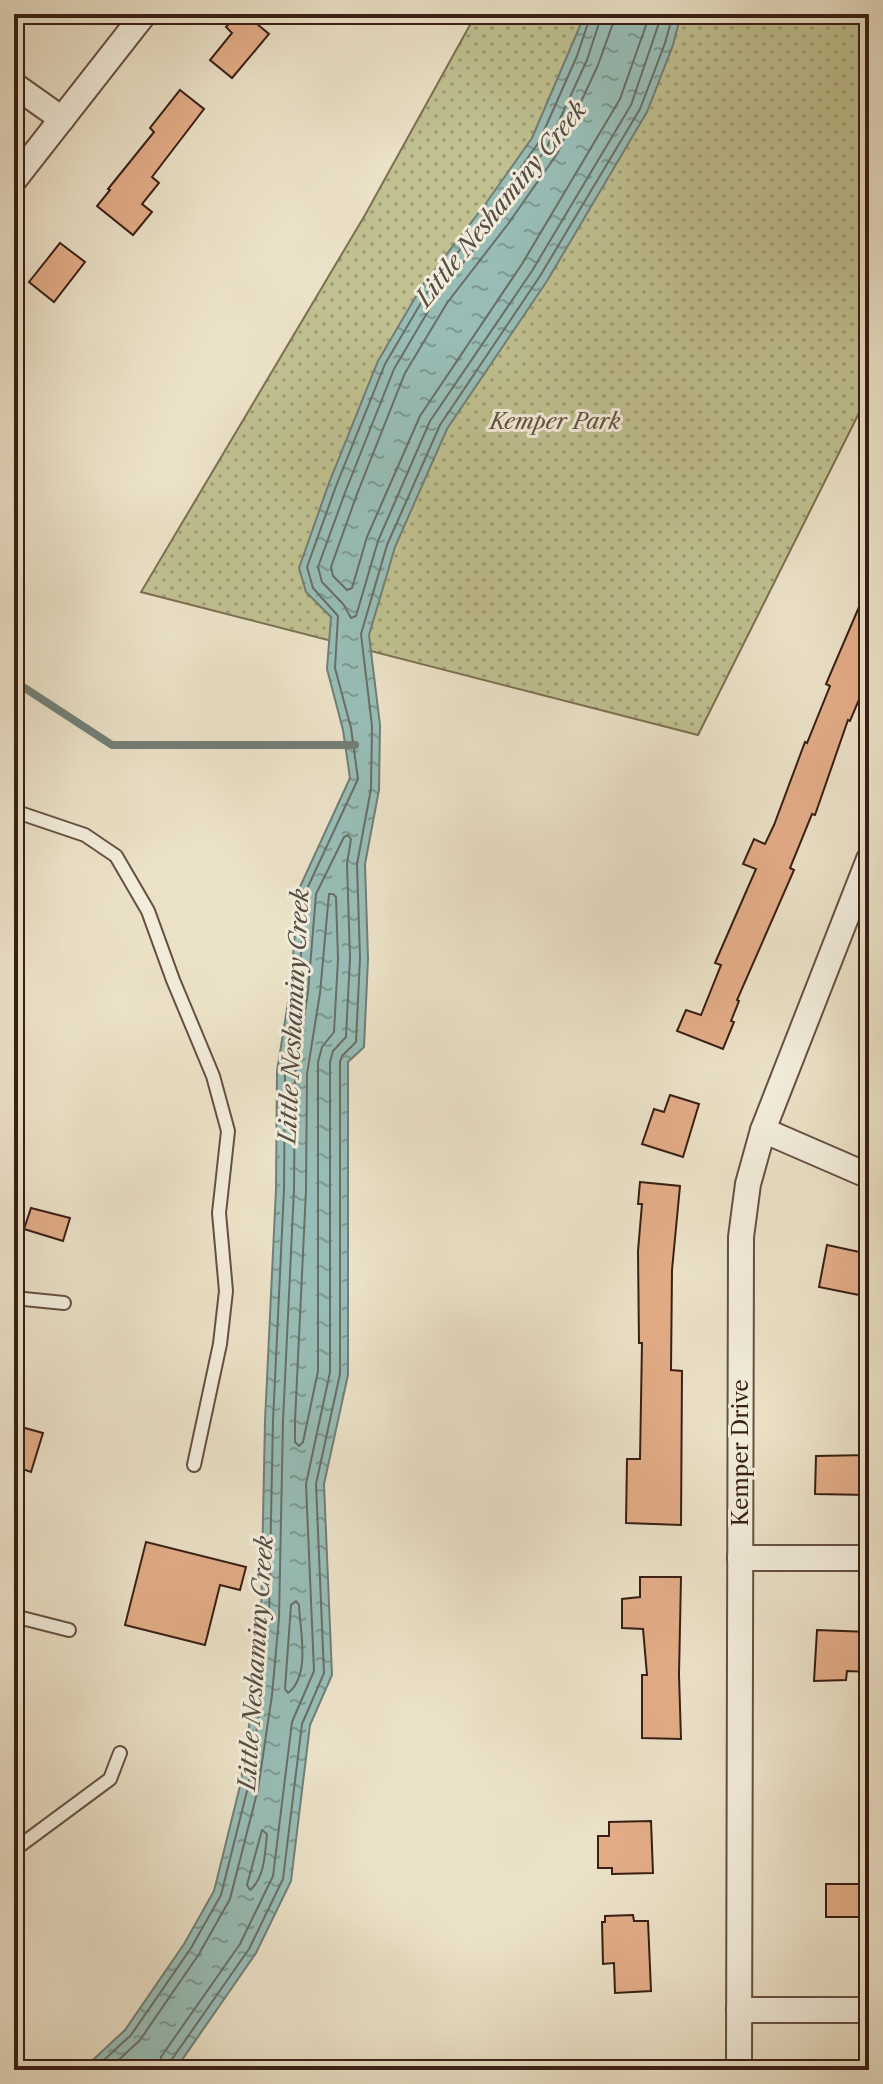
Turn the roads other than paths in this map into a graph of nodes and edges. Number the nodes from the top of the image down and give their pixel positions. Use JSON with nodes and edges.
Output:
{"nodes":[{"id":1,"x":144,"y":14,"type":"edge"},
{"id":2,"x":14,"y":85,"type":"edge"},
{"id":3,"x":62,"y":119,"type":"junction"},
{"id":4,"x":14,"y":180,"type":"edge"},
{"id":5,"x":14,"y":811,"type":"edge"},
{"id":6,"x":869,"y":859,"type":"edge"},
{"id":7,"x":763,"y":1130,"type":"junction"},
{"id":8,"x":869,"y":1176,"type":"edge"},
{"id":9,"x":14,"y":1298,"type":"edge"},
{"id":10,"x":64,"y":1303,"type":"dead end"},
{"id":11,"x":194,"y":1465,"type":"dead end"},
{"id":12,"x":740,"y":1558,"type":"junction"},
{"id":13,"x":869,"y":1558,"type":"edge"},
{"id":14,"x":14,"y":1616,"type":"edge"},
{"id":15,"x":69,"y":1630,"type":"dead end"},
{"id":16,"x":120,"y":1753,"type":"dead end"},
{"id":17,"x":14,"y":1850,"type":"edge"},
{"id":18,"x":739,"y":2010,"type":"junction"},
{"id":19,"x":869,"y":2010,"type":"edge"},
{"id":20,"x":739,"y":2070,"type":"edge"}],
"edges":[{"from":1,"to":3,"type":"street"},
{"from":2,"to":3,"type":"street"},
{"from":3,"to":4,"type":"street"},
{"from":5,"to":11,"type":"lane"},
{"from":6,"to":7,"type":"street","name":"Kemper Drive"},
{"from":7,"to":8,"type":"street"},
{"from":7,"to":12,"type":"street","name":"Kemper Drive"},
{"from":9,"to":10,"type":"lane"},
{"from":12,"to":13,"type":"street"},
{"from":12,"to":18,"type":"street","name":"Kemper Drive"},
{"from":14,"to":15,"type":"lane"},
{"from":16,"to":17,"type":"lane"},
{"from":18,"to":19,"type":"street"},
{"from":18,"to":20,"type":"street","name":"Kemper Drive"}]}
